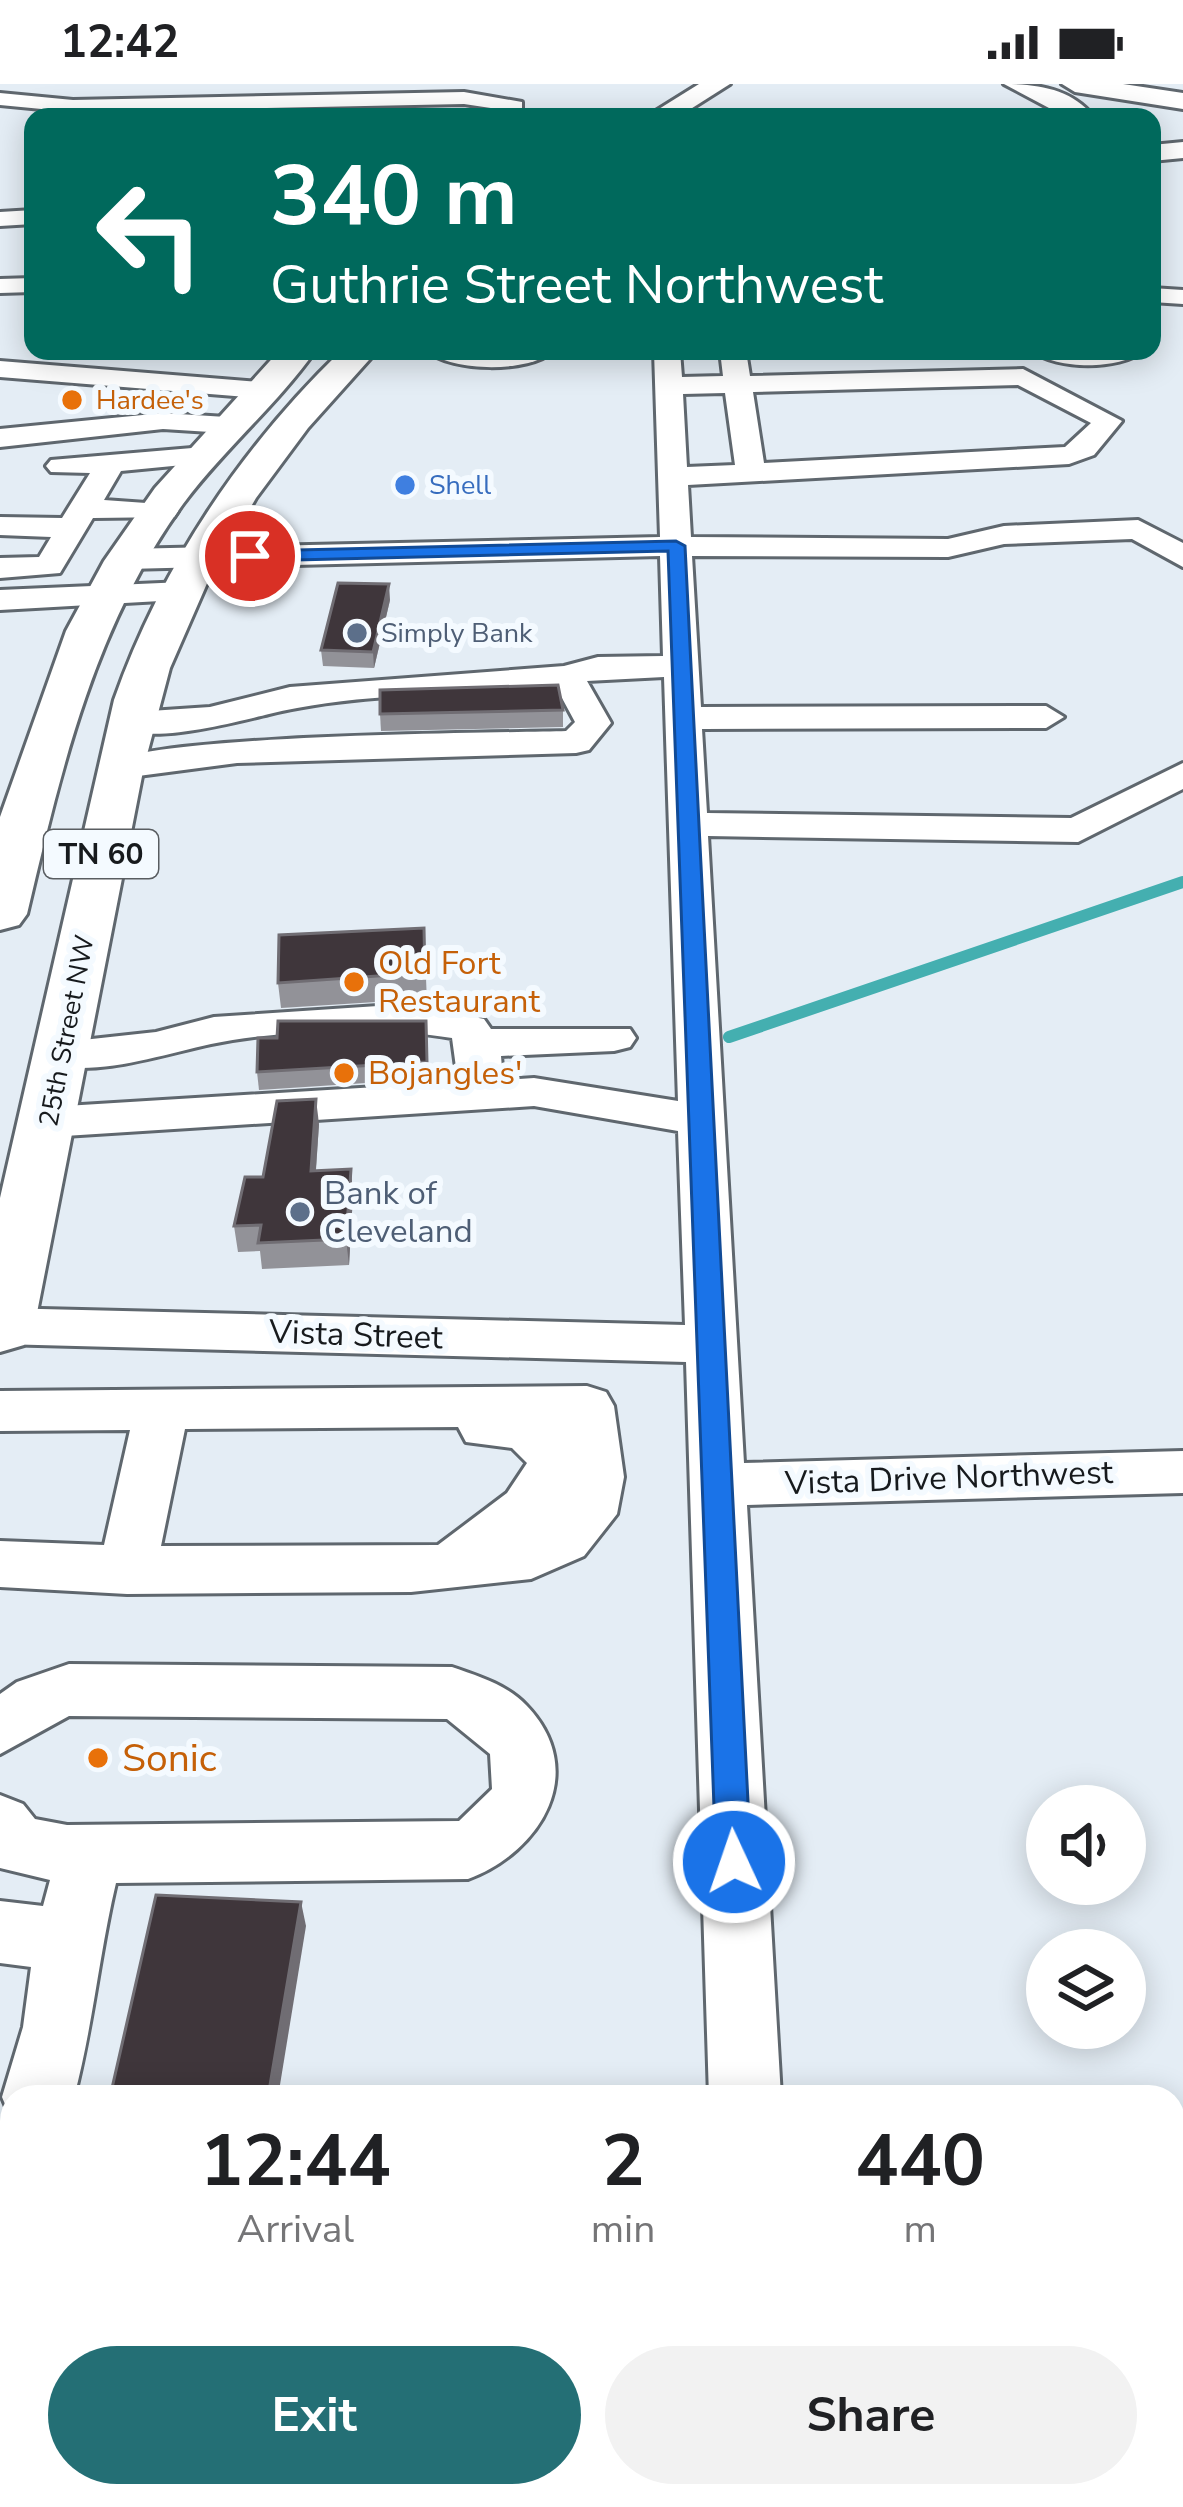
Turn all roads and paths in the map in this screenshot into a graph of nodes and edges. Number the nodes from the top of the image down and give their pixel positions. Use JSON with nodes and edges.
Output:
{"nodes":[{"id":1,"x":1017,"y":84,"type":"edge"},
{"id":2,"x":1075,"y":84,"type":"edge"},
{"id":3,"x":0,"y":99,"type":"edge"},
{"id":4,"x":1183,"y":100,"type":"edge"},
{"id":5,"x":514,"y":108,"type":"edge"},
{"id":6,"x":1072,"y":108,"type":"edge"},
{"id":7,"x":295,"y":360,"type":"edge"},
{"id":8,"x":346,"y":360,"type":"edge"},
{"id":9,"x":734,"y":360,"type":"edge"},
{"id":10,"x":667,"y":369,"type":"edge"},
{"id":11,"x":2,"y":370,"type":"edge"},
{"id":12,"x":735,"y":385,"type":"junction"},
{"id":13,"x":278,"y":403,"type":"junction"},
{"id":14,"x":21,"y":407,"type":"dead end"},
{"id":15,"x":163,"y":421,"type":"junction"},
{"id":16,"x":0,"y":438,"type":"edge"},
{"id":17,"x":215,"y":440,"type":"junction"},
{"id":18,"x":0,"y":464,"type":"edge"},
{"id":19,"x":111,"y":464,"type":"junction"},
{"id":20,"x":751,"y":475,"type":"junction"},
{"id":21,"x":673,"y":477,"type":"junction"},
{"id":22,"x":163,"y":511,"type":"junction"},
{"id":23,"x":0,"y":522,"type":"edge"},
{"id":24,"x":69,"y":522,"type":"junction"},
{"id":25,"x":676,"y":546,"type":"junction"},
{"id":26,"x":1183,"y":557,"type":"edge"},
{"id":27,"x":127,"y":559,"type":"junction"},
{"id":28,"x":0,"y":568,"type":"edge"},
{"id":29,"x":192,"y":575,"type":"junction"},
{"id":30,"x":104,"y":597,"type":"junction"},
{"id":31,"x":0,"y":600,"type":"edge"},
{"id":32,"x":681,"y":666,"type":"junction"},
{"id":33,"x":566,"y":676,"type":"junction"},
{"id":34,"x":225,"y":715,"type":"junction"},
{"id":35,"x":1046,"y":717,"type":"dead end"},
{"id":36,"x":684,"y":718,"type":"junction"},
{"id":37,"x":129,"y":745,"type":"junction"},
{"id":38,"x":227,"y":754,"type":"junction"},
{"id":39,"x":1183,"y":774,"type":"edge"},
{"id":40,"x":688,"y":824,"type":"junction"},
{"id":41,"x":6,"y":865,"type":"edge"},
{"id":42,"x":0,"y":914,"type":"edge"},
{"id":43,"x":614,"y":1038,"type":"dead end"},
{"id":44,"x":62,"y":1054,"type":"junction"},
{"id":45,"x":480,"y":1075,"type":"junction"},
{"id":46,"x":701,"y":1120,"type":"junction"},
{"id":47,"x":50,"y":1122,"type":"junction"},
{"id":48,"x":0,"y":1326,"type":"edge"},
{"id":49,"x":584,"y":1341,"type":"junction"},
{"id":50,"x":711,"y":1344,"type":"junction"},
{"id":51,"x":587,"y":1406,"type":"junction"},
{"id":52,"x":162,"y":1408,"type":"junction"},
{"id":53,"x":226,"y":1408,"type":"junction"},
{"id":54,"x":0,"y":1411,"type":"edge"},
{"id":55,"x":1183,"y":1472,"type":"edge"},
{"id":56,"x":716,"y":1485,"type":"junction"},
{"id":57,"x":0,"y":1564,"type":"edge"},
{"id":58,"x":449,"y":1568,"type":"junction"},
{"id":59,"x":127,"y":1571,"type":"junction"},
{"id":60,"x":0,"y":1728,"type":"edge"},
{"id":61,"x":0,"y":1825,"type":"edge"},
{"id":62,"x":90,"y":1853,"type":"junction"},
{"id":63,"x":0,"y":1932,"type":"edge"},
{"id":64,"x":68,"y":1940,"type":"junction"},
{"id":65,"x":41,"y":2085,"type":"edge"},
{"id":66,"x":744,"y":2085,"type":"edge"}],
"edges":[{"from":1,"to":6,"type":"highway"},
{"from":2,"to":4,"type":"highway"},
{"from":3,"to":5,"type":"street"},
{"from":7,"to":13,"type":"highway","name":"25th Street NW","number":"TN 60"},
{"from":8,"to":13,"type":"highway","number":"TN 60"},
{"from":9,"to":12,"type":"street"},
{"from":10,"to":12,"type":"street"},
{"from":10,"to":21,"type":"street"},
{"from":11,"to":13,"type":"street"},
{"from":12,"to":20,"type":"street"},
{"from":12,"to":20,"type":"street"},
{"from":13,"to":17,"type":"highway","name":"25th Street NW","number":"TN 60"},
{"from":13,"to":29,"type":"highway","name":"25th Street NW","number":"TN 60"},
{"from":14,"to":15,"type":"street"},
{"from":15,"to":16,"type":"street"},
{"from":15,"to":17,"type":"street"},
{"from":17,"to":19,"type":"street"},
{"from":17,"to":22,"type":"highway","name":"25th Street NW","number":"TN 60"},
{"from":18,"to":19,"type":"street"},
{"from":19,"to":24,"type":"street"},
{"from":20,"to":21,"type":"street"},
{"from":21,"to":25,"type":"street"},
{"from":22,"to":24,"type":"street"},
{"from":22,"to":27,"type":"highway","name":"25th Street NW","number":"TN 60"},
{"from":23,"to":24,"type":"street"},
{"from":24,"to":28,"type":"street"},
{"from":25,"to":26,"type":"street"},
{"from":25,"to":29,"type":"street"},
{"from":25,"to":32,"type":"street"},
{"from":27,"to":29,"type":"street"},
{"from":27,"to":30,"type":"highway","name":"25th Street NW","number":"TN 60"},
{"from":29,"to":30,"type":"street"},
{"from":29,"to":37,"type":"highway","name":"25th Street NW","number":"TN 60"},
{"from":30,"to":31,"type":"street"},
{"from":30,"to":41,"type":"highway","name":"25th Street NW","number":"TN 60"},
{"from":32,"to":33,"type":"street"},
{"from":32,"to":36,"type":"street"},
{"from":33,"to":34,"type":"street"},
{"from":33,"to":38,"type":"street"},
{"from":34,"to":37,"type":"street"},
{"from":34,"to":38,"type":"street"},
{"from":35,"to":36,"type":"street"},
{"from":36,"to":40,"type":"street"},
{"from":37,"to":38,"type":"street"},
{"from":37,"to":44,"type":"highway","name":"25th Street NW","number":"TN 60"},
{"from":39,"to":40,"type":"street"},
{"from":40,"to":46,"type":"street"},
{"from":41,"to":42,"type":"highway","name":"25th Street NW","number":"TN 60"},
{"from":43,"to":45,"type":"street"},
{"from":44,"to":45,"type":"street"},
{"from":44,"to":47,"type":"highway","name":"25th Street NW","number":"TN 60"},
{"from":45,"to":46,"type":"street"},
{"from":45,"to":47,"type":"street"},
{"from":46,"to":50,"type":"street"},
{"from":47,"to":48,"type":"highway","name":"25th Street NW","number":"TN 60"},
{"from":48,"to":49,"type":"street","name":"Vista Street"},
{"from":49,"to":50,"type":"street","name":"Vista Street"},
{"from":49,"to":51,"type":"street"},
{"from":50,"to":56,"type":"street"},
{"from":51,"to":53,"type":"street"},
{"from":51,"to":58,"type":"street"},
{"from":52,"to":53,"type":"street"},
{"from":52,"to":54,"type":"street"},
{"from":52,"to":59,"type":"street"},
{"from":53,"to":58,"type":"street"},
{"from":55,"to":56,"type":"street","name":"Vista Drive Northwest"},
{"from":56,"to":66,"type":"street"},
{"from":57,"to":59,"type":"street"},
{"from":58,"to":59,"type":"street"},
{"from":60,"to":62,"type":"street"},
{"from":61,"to":62,"type":"street"},
{"from":62,"to":64,"type":"street"},
{"from":63,"to":64,"type":"street"},
{"from":64,"to":65,"type":"street"}]}
